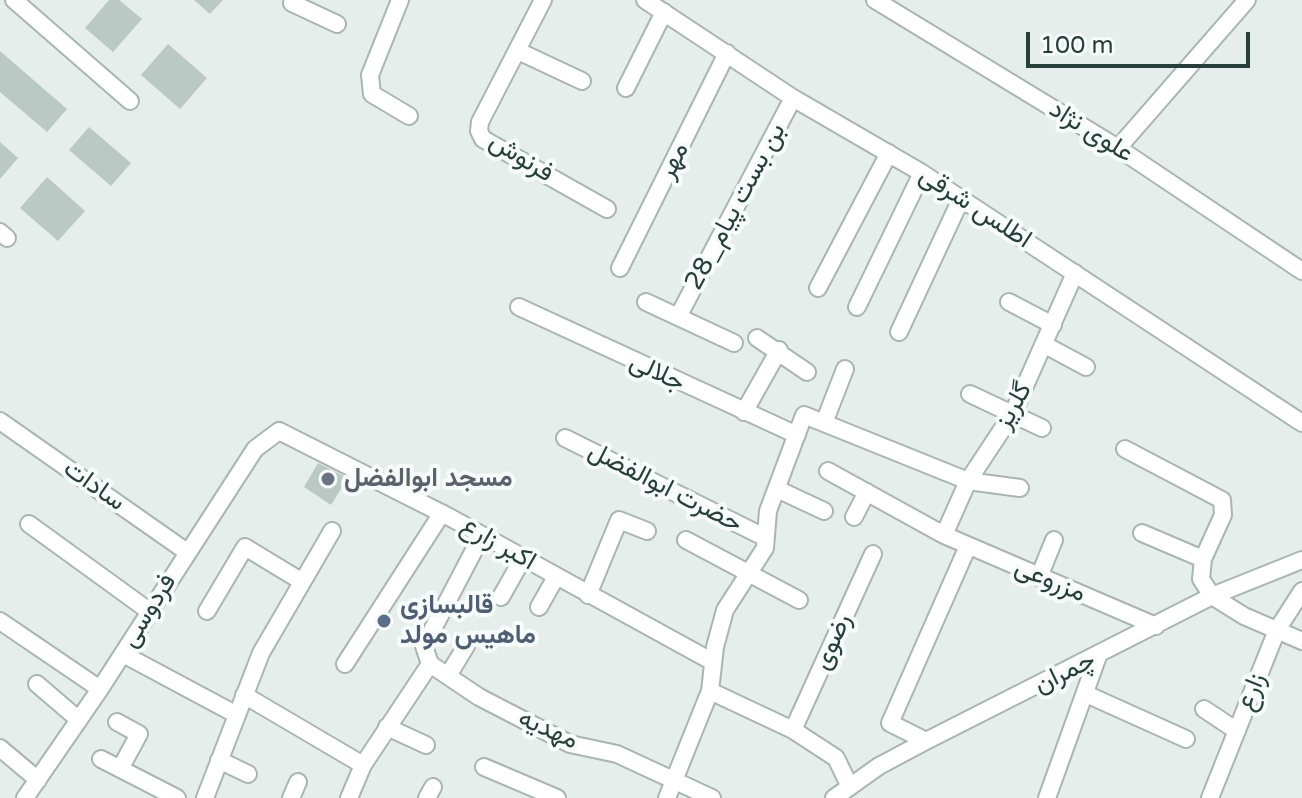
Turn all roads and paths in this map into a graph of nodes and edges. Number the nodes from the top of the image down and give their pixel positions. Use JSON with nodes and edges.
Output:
{"nodes":[{"id":1,"x":14,"y":0,"type":"edge"},
{"id":2,"x":293,"y":0,"type":"edge"},
{"id":3,"x":400,"y":0,"type":"edge"},
{"id":4,"x":543,"y":0,"type":"edge"},
{"id":5,"x":645,"y":0,"type":"edge"},
{"id":6,"x":875,"y":0,"type":"edge"},
{"id":7,"x":1247,"y":0,"type":"edge"},
{"id":8,"x":664,"y":12,"type":"junction"},
{"id":9,"x":337,"y":24,"type":"dead end"},
{"id":10,"x":518,"y":51,"type":"junction"},
{"id":11,"x":727,"y":53,"type":"junction"},
{"id":12,"x":582,"y":81,"type":"dead end"},
{"id":13,"x":626,"y":88,"type":"dead end"},
{"id":14,"x":793,"y":98,"type":"junction"},
{"id":15,"x":130,"y":101,"type":"dead end"},
{"id":16,"x":409,"y":116,"type":"dead end"},
{"id":17,"x":1118,"y":148,"type":"junction"},
{"id":18,"x":889,"y":153,"type":"junction"},
{"id":19,"x":922,"y":173,"type":"junction"},
{"id":20,"x":961,"y":199,"type":"junction"},
{"id":21,"x":607,"y":209,"type":"dead end"},
{"id":22,"x":620,"y":268,"type":"dead end"},
{"id":23,"x":1302,"y":271,"type":"edge"},
{"id":24,"x":1075,"y":273,"type":"junction"},
{"id":25,"x":818,"y":288,"type":"dead end"},
{"id":26,"x":646,"y":302,"type":"dead end"},
{"id":27,"x":1009,"y":302,"type":"dead end"},
{"id":28,"x":519,"y":307,"type":"dead end"},
{"id":29,"x":857,"y":307,"type":"dead end"},
{"id":30,"x":678,"y":317,"type":"junction"},
{"id":31,"x":1053,"y":325,"type":"junction"},
{"id":32,"x":899,"y":332,"type":"dead end"},
{"id":33,"x":757,"y":338,"type":"dead end"},
{"id":34,"x":734,"y":343,"type":"dead end"},
{"id":35,"x":1045,"y":345,"type":"junction"},
{"id":36,"x":779,"y":350,"type":"junction"},
{"id":37,"x":1086,"y":367,"type":"dead end"},
{"id":38,"x":845,"y":369,"type":"dead end"},
{"id":39,"x":807,"y":372,"type":"dead end"},
{"id":40,"x":970,"y":394,"type":"dead end"},
{"id":41,"x":744,"y":412,"type":"junction"},
{"id":42,"x":1013,"y":413,"type":"junction"},
{"id":43,"x":0,"y":421,"type":"edge"},
{"id":44,"x":824,"y":423,"type":"junction"},
{"id":45,"x":1302,"y":423,"type":"edge"},
{"id":46,"x":1042,"y":428,"type":"dead end"},
{"id":47,"x":279,"y":431,"type":"joint"},
{"id":48,"x":797,"y":435,"type":"junction"},
{"id":49,"x":565,"y":438,"type":"dead end"},
{"id":50,"x":1125,"y":449,"type":"dead end"},
{"id":51,"x":828,"y":471,"type":"dead end"},
{"id":52,"x":968,"y":481,"type":"junction"},
{"id":53,"x":1020,"y":488,"type":"dead end"},
{"id":54,"x":777,"y":489,"type":"junction"},
{"id":55,"x":867,"y":492,"type":"junction"},
{"id":56,"x":824,"y":511,"type":"dead end"},
{"id":57,"x":442,"y":513,"type":"junction"},
{"id":58,"x":854,"y":517,"type":"dead end"},
{"id":59,"x":29,"y":524,"type":"dead end"},
{"id":60,"x":332,"y":531,"type":"dead end"},
{"id":61,"x":647,"y":531,"type":"dead end"},
{"id":62,"x":1142,"y":533,"type":"dead end"},
{"id":63,"x":482,"y":535,"type":"junction"},
{"id":64,"x":944,"y":535,"type":"junction"},
{"id":65,"x":766,"y":538,"type":"junction"},
{"id":66,"x":686,"y":540,"type":"dead end"},
{"id":67,"x":1054,"y":540,"type":"dead end"},
{"id":68,"x":968,"y":546,"type":"junction"},
{"id":69,"x":187,"y":552,"type":"junction"},
{"id":70,"x":873,"y":554,"type":"dead end"},
{"id":71,"x":523,"y":558,"type":"junction"},
{"id":72,"x":1203,"y":559,"type":"junction"},
{"id":73,"x":1302,"y":560,"type":"edge"},
{"id":74,"x":749,"y":573,"type":"junction"},
{"id":75,"x":556,"y":577,"type":"junction"},
{"id":76,"x":1039,"y":577,"type":"junction"},
{"id":77,"x":301,"y":581,"type":"junction"},
{"id":78,"x":1302,"y":591,"type":"edge"},
{"id":79,"x":588,"y":595,"type":"junction"},
{"id":80,"x":1212,"y":596,"type":"junction"},
{"id":81,"x":501,"y":597,"type":"dead end"},
{"id":82,"x":799,"y":600,"type":"dead end"},
{"id":83,"x":539,"y":607,"type":"dead end"},
{"id":84,"x":149,"y":611,"type":"junction"},
{"id":85,"x":207,"y":611,"type":"dead end"},
{"id":86,"x":0,"y":621,"type":"edge"},
{"id":87,"x":1156,"y":626,"type":"junction"},
{"id":88,"x":1277,"y":630,"type":"junction"},
{"id":89,"x":1302,"y":641,"type":"edge"},
{"id":90,"x":466,"y":646,"type":"dead end"},
{"id":91,"x":123,"y":654,"type":"junction"},
{"id":92,"x":1098,"y":656,"type":"junction"},
{"id":93,"x":713,"y":662,"type":"junction"},
{"id":94,"x":345,"y":664,"type":"dead end"},
{"id":95,"x":430,"y":664,"type":"junction"},
{"id":96,"x":449,"y":674,"type":"junction"},
{"id":97,"x":37,"y":684,"type":"dead end"},
{"id":98,"x":100,"y":689,"type":"junction"},
{"id":99,"x":710,"y":691,"type":"junction"},
{"id":100,"x":1086,"y":694,"type":"junction"},
{"id":101,"x":244,"y":695,"type":"junction"},
{"id":102,"x":1204,"y":709,"type":"dead end"},
{"id":103,"x":237,"y":715,"type":"junction"},
{"id":104,"x":79,"y":720,"type":"junction"},
{"id":105,"x":117,"y":722,"type":"dead end"},
{"id":106,"x":387,"y":727,"type":"junction"},
{"id":107,"x":793,"y":730,"type":"junction"},
{"id":108,"x":1237,"y":731,"type":"junction"},
{"id":109,"x":1186,"y":739,"type":"dead end"},
{"id":110,"x":926,"y":741,"type":"junction"},
{"id":111,"x":426,"y":745,"type":"dead end"},
{"id":112,"x":0,"y":748,"type":"edge"},
{"id":113,"x":101,"y":759,"type":"dead end"},
{"id":114,"x":219,"y":760,"type":"junction"},
{"id":115,"x":363,"y":765,"type":"junction"},
{"id":116,"x":484,"y":767,"type":"dead end"},
{"id":117,"x":120,"y":769,"type":"junction"},
{"id":118,"x":248,"y":774,"type":"dead end"},
{"id":119,"x":38,"y":780,"type":"junction"},
{"id":120,"x":674,"y":781,"type":"junction"},
{"id":121,"x":850,"y":787,"type":"junction"},
{"id":122,"x":25,"y":798,"type":"edge"},
{"id":123,"x":177,"y":798,"type":"edge"},
{"id":124,"x":205,"y":798,"type":"edge"},
{"id":125,"x":349,"y":798,"type":"edge"},
{"id":126,"x":557,"y":798,"type":"edge"},
{"id":127,"x":667,"y":798,"type":"edge"},
{"id":128,"x":712,"y":798,"type":"edge"},
{"id":129,"x":834,"y":798,"type":"edge"},
{"id":130,"x":1047,"y":798,"type":"edge"},
{"id":131,"x":1210,"y":798,"type":"edge"}],
"edges":[{"from":1,"to":15,"type":"street"},
{"from":2,"to":9,"type":"street"},
{"from":3,"to":16,"type":"street"},
{"from":4,"to":10,"type":"street","name":"فرنوش"},
{"from":5,"to":8,"type":"street","name":"اطلس شرقی"},
{"from":6,"to":17,"type":"street","name":"علوی نژاد"},
{"from":7,"to":17,"type":"street"},
{"from":8,"to":11,"type":"street","name":"اطلس شرقی"},
{"from":8,"to":13,"type":"street"},
{"from":10,"to":12,"type":"street"},
{"from":10,"to":21,"type":"street","name":"فرنوش"},
{"from":11,"to":14,"type":"street","name":"اطلس شرقی"},
{"from":11,"to":22,"type":"street","name":"مهر"},
{"from":14,"to":18,"type":"street","name":"اطلس شرقی"},
{"from":14,"to":30,"type":"street","name":"بن بست پیام_28"},
{"from":17,"to":23,"type":"street","name":"علوی نژاد"},
{"from":18,"to":19,"type":"street","name":"اطلس شرقی"},
{"from":18,"to":25,"type":"street"},
{"from":19,"to":20,"type":"street","name":"اطلس شرقی"},
{"from":19,"to":29,"type":"street"},
{"from":20,"to":24,"type":"street","name":"اطلس شرقی"},
{"from":20,"to":32,"type":"street"},
{"from":24,"to":31,"type":"street","name":"گلریز"},
{"from":24,"to":45,"type":"street","name":"اطلس شرقی"},
{"from":26,"to":30,"type":"street"},
{"from":27,"to":31,"type":"street"},
{"from":28,"to":41,"type":"street","name":"جلالی"},
{"from":30,"to":34,"type":"street"},
{"from":31,"to":35,"type":"street","name":"گلریز"},
{"from":33,"to":36,"type":"street"},
{"from":35,"to":37,"type":"street"},
{"from":35,"to":42,"type":"street","name":"گلریز"},
{"from":36,"to":39,"type":"street"},
{"from":36,"to":41,"type":"street"},
{"from":38,"to":44,"type":"street"},
{"from":40,"to":42,"type":"street"},
{"from":41,"to":48,"type":"street","name":"جلالی"},
{"from":42,"to":46,"type":"street"},
{"from":42,"to":52,"type":"street","name":"گلریز"},
{"from":43,"to":69,"type":"street","name":"سادات"},
{"from":44,"to":48,"type":"street"},
{"from":44,"to":52,"type":"street"},
{"from":47,"to":57,"type":"street","name":"اکبر زارع"},
{"from":47,"to":69,"type":"street","name":"فردوسی"},
{"from":48,"to":54,"type":"street"},
{"from":49,"to":65,"type":"street","name":"حضرت ابوالفضل"},
{"from":50,"to":72,"type":"street"},
{"from":51,"to":55,"type":"street","name":"مزروعی"},
{"from":52,"to":53,"type":"street"},
{"from":52,"to":64,"type":"street","name":"گلریز"},
{"from":54,"to":56,"type":"street"},
{"from":54,"to":65,"type":"street"},
{"from":55,"to":58,"type":"street"},
{"from":55,"to":64,"type":"street","name":"مزروعی"},
{"from":57,"to":63,"type":"street","name":"اکبر زارع"},
{"from":57,"to":94,"type":"street"},
{"from":59,"to":84,"type":"street"},
{"from":60,"to":77,"type":"street"},
{"from":61,"to":79,"type":"street"},
{"from":62,"to":72,"type":"street"},
{"from":63,"to":71,"type":"street","name":"اکبر زارع"},
{"from":63,"to":95,"type":"street"},
{"from":64,"to":68,"type":"street","name":"مزروعی"},
{"from":65,"to":74,"type":"street"},
{"from":66,"to":74,"type":"street"},
{"from":67,"to":76,"type":"street"},
{"from":68,"to":76,"type":"street","name":"مزروعی"},
{"from":68,"to":110,"type":"street"},
{"from":69,"to":84,"type":"street","name":"فردوسی"},
{"from":70,"to":107,"type":"street","name":"رضوی"},
{"from":71,"to":75,"type":"street","name":"اکبر زارع"},
{"from":71,"to":81,"type":"street"},
{"from":72,"to":80,"type":"street"},
{"from":73,"to":80,"type":"street","name":"چمران"},
{"from":74,"to":82,"type":"street"},
{"from":74,"to":93,"type":"street"},
{"from":75,"to":79,"type":"street","name":"اکبر زارع"},
{"from":75,"to":83,"type":"street"},
{"from":76,"to":87,"type":"street","name":"مزروعی"},
{"from":77,"to":85,"type":"street"},
{"from":77,"to":101,"type":"street"},
{"from":78,"to":88,"type":"street","name":"زارع"},
{"from":79,"to":93,"type":"street","name":"اکبر زارع"},
{"from":80,"to":87,"type":"street","name":"چمران"},
{"from":80,"to":88,"type":"street"},
{"from":84,"to":91,"type":"street","name":"فردوسی"},
{"from":86,"to":98,"type":"street"},
{"from":87,"to":92,"type":"street","name":"چمران"},
{"from":88,"to":89,"type":"street"},
{"from":88,"to":108,"type":"street","name":"زارع"},
{"from":90,"to":96,"type":"street"},
{"from":91,"to":98,"type":"street","name":"فردوسی"},
{"from":91,"to":103,"type":"street"},
{"from":92,"to":100,"type":"street"},
{"from":92,"to":110,"type":"street","name":"چمران"},
{"from":93,"to":99,"type":"street"},
{"from":95,"to":96,"type":"street","name":"مهدیه"},
{"from":95,"to":106,"type":"street"},
{"from":96,"to":120,"type":"street","name":"مهدیه"},
{"from":97,"to":104,"type":"street"},
{"from":98,"to":104,"type":"street","name":"فردوسی"},
{"from":99,"to":107,"type":"street"},
{"from":99,"to":120,"type":"street"},
{"from":100,"to":109,"type":"street"},
{"from":100,"to":130,"type":"street"},
{"from":101,"to":103,"type":"street"},
{"from":101,"to":115,"type":"street"},
{"from":102,"to":108,"type":"street"},
{"from":103,"to":114,"type":"street"},
{"from":104,"to":119,"type":"street","name":"فردوسی"},
{"from":105,"to":117,"type":"street"},
{"from":106,"to":111,"type":"street"},
{"from":106,"to":115,"type":"street"},
{"from":107,"to":121,"type":"street"},
{"from":108,"to":131,"type":"street","name":"زارع"},
{"from":110,"to":121,"type":"street","name":"چمران"},
{"from":112,"to":119,"type":"street"},
{"from":113,"to":117,"type":"street"},
{"from":114,"to":118,"type":"street"},
{"from":114,"to":124,"type":"street"},
{"from":115,"to":125,"type":"street"},
{"from":116,"to":126,"type":"street"},
{"from":117,"to":123,"type":"street"},
{"from":119,"to":122,"type":"street","name":"فردوسی"},
{"from":120,"to":127,"type":"street"},
{"from":120,"to":128,"type":"street","name":"مهدیه"},
{"from":121,"to":129,"type":"street","name":"چمران"}]}
